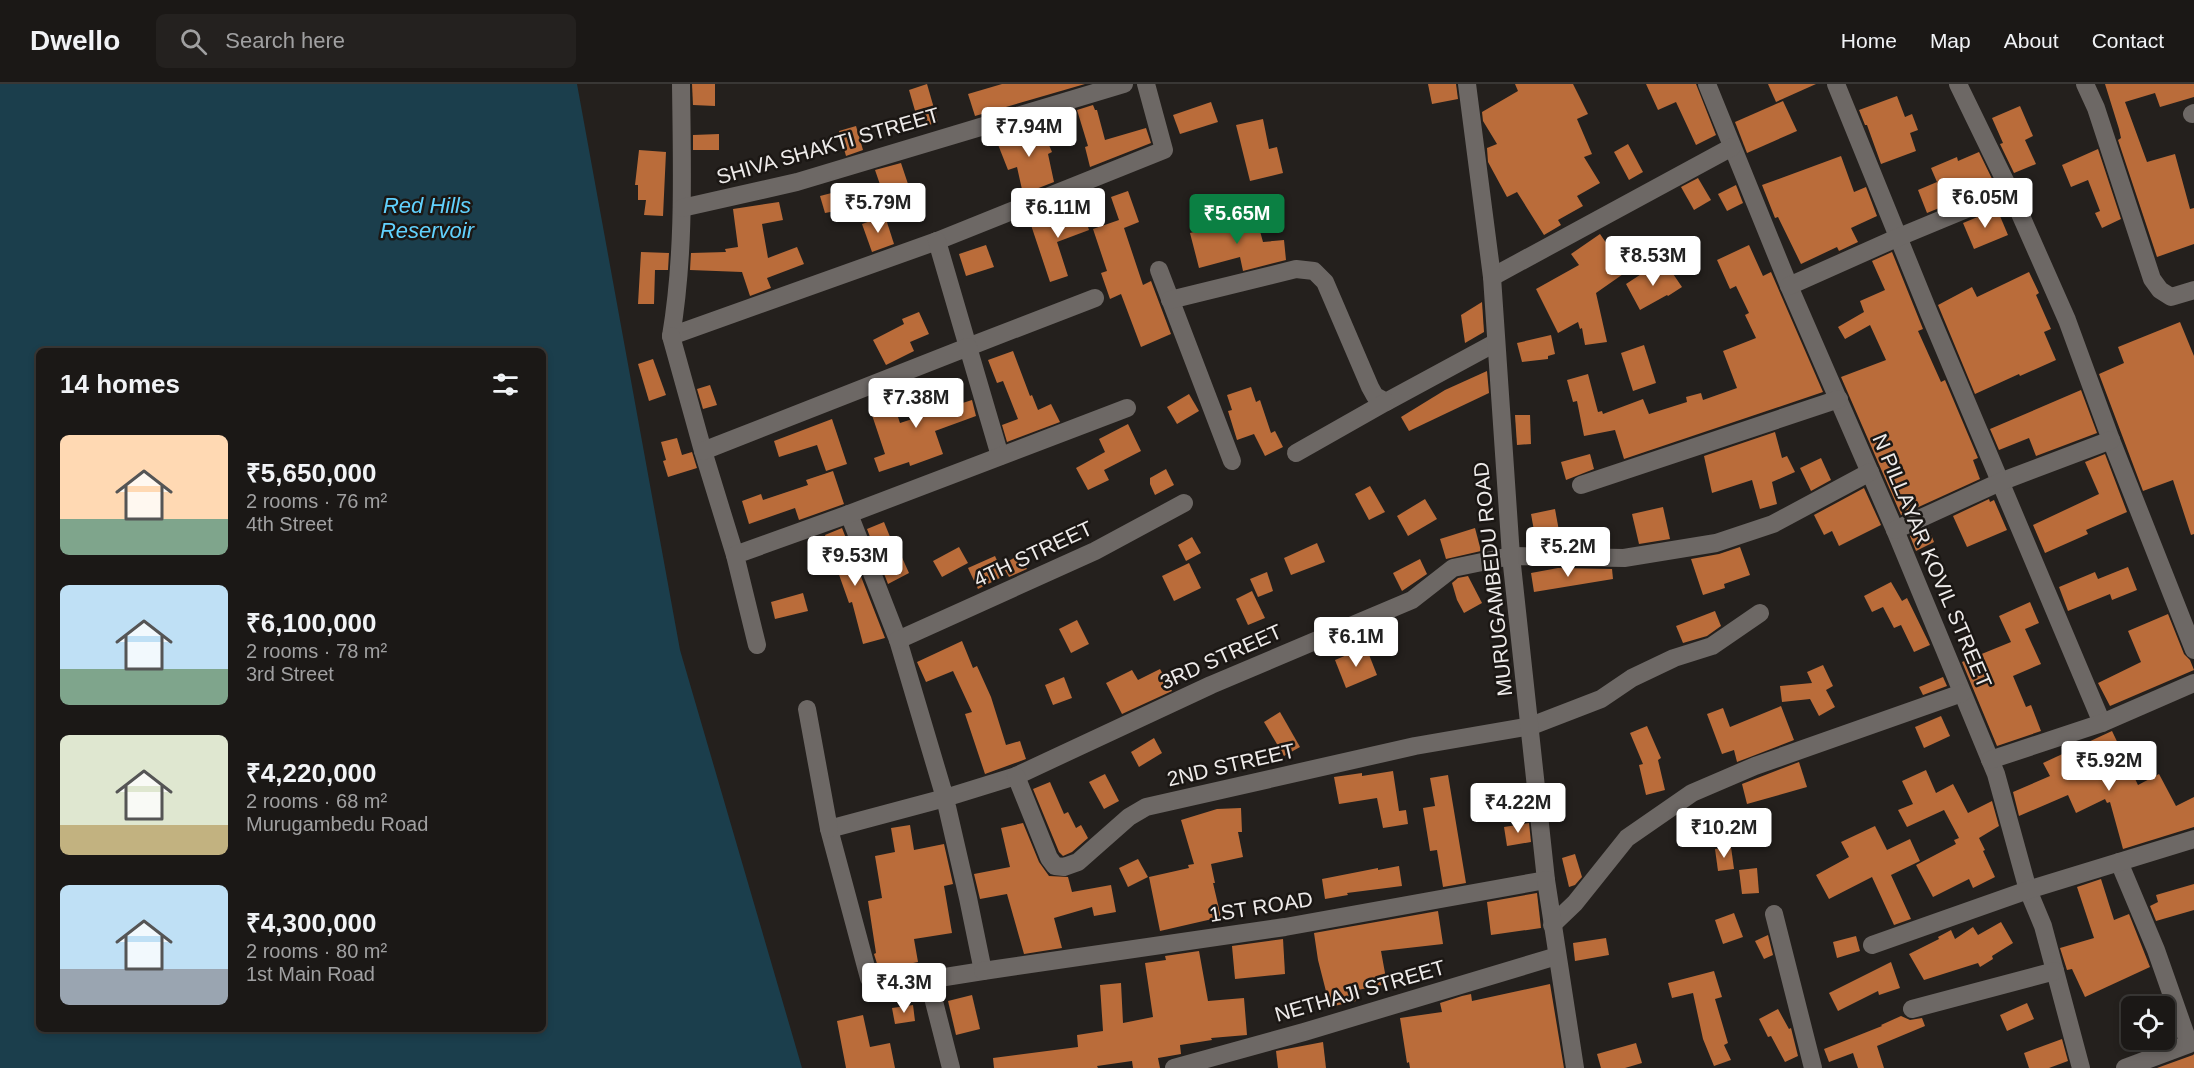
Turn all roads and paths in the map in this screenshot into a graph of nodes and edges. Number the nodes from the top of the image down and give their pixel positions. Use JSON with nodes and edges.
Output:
{"nodes":[{"id":1,"x":681,"y":84,"type":"edge"},
{"id":2,"x":1124,"y":84,"type":"edge"},
{"id":3,"x":1146,"y":84,"type":"edge"},
{"id":4,"x":1467,"y":84,"type":"edge"},
{"id":5,"x":1707,"y":84,"type":"edge"},
{"id":6,"x":1836,"y":84,"type":"edge"},
{"id":7,"x":1958,"y":84,"type":"edge"},
{"id":8,"x":2085,"y":84,"type":"edge"},
{"id":9,"x":1732,"y":147,"type":"junction"},
{"id":10,"x":2010,"y":191,"type":"junction"},
{"id":11,"x":682,"y":208,"type":"junction"},
{"id":12,"x":1899,"y":237,"type":"junction"},
{"id":13,"x":937,"y":241,"type":"junction"},
{"id":14,"x":1159,"y":270,"type":"dead end"},
{"id":15,"x":1492,"y":277,"type":"junction"},
{"id":16,"x":1789,"y":286,"type":"junction"},
{"id":17,"x":2194,"y":290,"type":"edge"},
{"id":18,"x":1095,"y":298,"type":"dead end"},
{"id":19,"x":1170,"y":300,"type":"junction"},
{"id":20,"x":671,"y":336,"type":"junction"},
{"id":21,"x":1496,"y":343,"type":"junction"},
{"id":22,"x":968,"y":347,"type":"junction"},
{"id":23,"x":1839,"y":399,"type":"junction"},
{"id":24,"x":1386,"y":402,"type":"junction"},
{"id":25,"x":1127,"y":408,"type":"dead end"},
{"id":26,"x":2111,"y":440,"type":"junction"},
{"id":27,"x":703,"y":451,"type":"junction"},
{"id":28,"x":1296,"y":453,"type":"dead end"},
{"id":29,"x":1000,"y":456,"type":"junction"},
{"id":30,"x":1232,"y":461,"type":"dead end"},
{"id":31,"x":1870,"y":472,"type":"junction"},
{"id":32,"x":2000,"y":482,"type":"junction"},
{"id":33,"x":1581,"y":485,"type":"dead end"},
{"id":34,"x":1184,"y":503,"type":"dead end"},
{"id":35,"x":849,"y":514,"type":"junction"},
{"id":36,"x":1895,"y":530,"type":"junction"},
{"id":37,"x":735,"y":555,"type":"junction"},
{"id":38,"x":1511,"y":556,"type":"junction"},
{"id":39,"x":1760,"y":613,"type":"dead end"},
{"id":40,"x":898,"y":640,"type":"junction"},
{"id":41,"x":757,"y":645,"type":"dead end"},
{"id":42,"x":2194,"y":650,"type":"edge"},
{"id":43,"x":2194,"y":683,"type":"edge"},
{"id":44,"x":1962,"y":693,"type":"junction"},
{"id":45,"x":807,"y":709,"type":"dead end"},
{"id":46,"x":2102,"y":723,"type":"junction"},
{"id":47,"x":1531,"y":726,"type":"junction"},
{"id":48,"x":1990,"y":760,"type":"junction"},
{"id":49,"x":1016,"y":777,"type":"junction"},
{"id":50,"x":945,"y":798,"type":"junction"},
{"id":51,"x":829,"y":829,"type":"junction"},
{"id":52,"x":2194,"y":839,"type":"edge"},
{"id":53,"x":2119,"y":862,"type":"junction"},
{"id":54,"x":1546,"y":880,"type":"junction"},
{"id":55,"x":2028,"y":890,"type":"junction"},
{"id":56,"x":1774,"y":914,"type":"dead end"},
{"id":57,"x":1552,"y":925,"type":"junction"},
{"id":58,"x":1872,"y":945,"type":"dead end"},
{"id":59,"x":1557,"y":956,"type":"junction"},
{"id":60,"x":982,"y":971,"type":"junction"},
{"id":61,"x":2055,"y":971,"type":"junction"},
{"id":62,"x":928,"y":978,"type":"junction"},
{"id":63,"x":1912,"y":1009,"type":"dead end"},
{"id":64,"x":951,"y":1068,"type":"edge"},
{"id":65,"x":1174,"y":1068,"type":"edge"},
{"id":66,"x":1575,"y":1068,"type":"edge"},
{"id":67,"x":1813,"y":1068,"type":"edge"},
{"id":68,"x":2081,"y":1068,"type":"edge"},
{"id":69,"x":2125,"y":1068,"type":"edge"}],
"edges":[{"from":1,"to":11,"type":"street"},
{"from":2,"to":11,"type":"street","name":"SHIVA SHAKTI STREET"},
{"from":3,"to":13,"type":"street"},
{"from":4,"to":15,"type":"street","name":"MURUGAMBEDU ROAD"},
{"from":5,"to":9,"type":"street","name":"N PILLAYAR KOVIL STREET"},
{"from":6,"to":12,"type":"street"},
{"from":7,"to":10,"type":"street"},
{"from":8,"to":17,"type":"street"},
{"from":9,"to":15,"type":"street"},
{"from":9,"to":16,"type":"street","name":"N PILLAYAR KOVIL STREET"},
{"from":10,"to":12,"type":"street"},
{"from":10,"to":26,"type":"street"},
{"from":11,"to":20,"type":"street"},
{"from":12,"to":16,"type":"street"},
{"from":12,"to":32,"type":"street"},
{"from":13,"to":20,"type":"street"},
{"from":13,"to":22,"type":"street"},
{"from":14,"to":19,"type":"street"},
{"from":15,"to":21,"type":"street","name":"MURUGAMBEDU ROAD"},
{"from":16,"to":23,"type":"street","name":"N PILLAYAR KOVIL STREET"},
{"from":18,"to":22,"type":"street"},
{"from":19,"to":24,"type":"street"},
{"from":19,"to":30,"type":"street"},
{"from":20,"to":27,"type":"street"},
{"from":21,"to":24,"type":"street"},
{"from":21,"to":38,"type":"street","name":"MURUGAMBEDU ROAD"},
{"from":22,"to":27,"type":"street"},
{"from":22,"to":29,"type":"street"},
{"from":23,"to":31,"type":"street","name":"N PILLAYAR KOVIL STREET"},
{"from":23,"to":33,"type":"street"},
{"from":24,"to":28,"type":"street"},
{"from":25,"to":29,"type":"street"},
{"from":26,"to":32,"type":"street"},
{"from":26,"to":42,"type":"street"},
{"from":27,"to":37,"type":"street"},
{"from":29,"to":35,"type":"street"},
{"from":31,"to":36,"type":"street","name":"N PILLAYAR KOVIL STREET"},
{"from":31,"to":38,"type":"street","name":"3RD STREET"},
{"from":32,"to":36,"type":"street"},
{"from":32,"to":46,"type":"street"},
{"from":34,"to":40,"type":"street","name":"4TH STREET"},
{"from":35,"to":37,"type":"street"},
{"from":35,"to":40,"type":"street"},
{"from":36,"to":44,"type":"street","name":"N PILLAYAR KOVIL STREET"},
{"from":37,"to":41,"type":"street"},
{"from":38,"to":47,"type":"street","name":"MURUGAMBEDU ROAD"},
{"from":38,"to":49,"type":"street","name":"3RD STREET"},
{"from":39,"to":47,"type":"street"},
{"from":40,"to":50,"type":"street"},
{"from":43,"to":46,"type":"street"},
{"from":44,"to":48,"type":"street","name":"N PILLAYAR KOVIL STREET"},
{"from":44,"to":57,"type":"street"},
{"from":45,"to":51,"type":"street"},
{"from":46,"to":48,"type":"street"},
{"from":47,"to":49,"type":"street","name":"2ND STREET"},
{"from":47,"to":54,"type":"street","name":"MURUGAMBEDU ROAD"},
{"from":48,"to":55,"type":"street","name":"N PILLAYAR KOVIL STREET"},
{"from":49,"to":50,"type":"street","name":"3RD STREET"},
{"from":50,"to":51,"type":"street","name":"3RD STREET"},
{"from":50,"to":60,"type":"street"},
{"from":51,"to":62,"type":"street","name":"1ST ROAD"},
{"from":52,"to":53,"type":"street"},
{"from":53,"to":55,"type":"street"},
{"from":53,"to":69,"type":"street"},
{"from":54,"to":57,"type":"street","name":"MURUGAMBEDU ROAD"},
{"from":54,"to":60,"type":"street","name":"1ST ROAD"},
{"from":55,"to":58,"type":"street"},
{"from":55,"to":61,"type":"street","name":"N PILLAYAR KOVIL STREET"},
{"from":56,"to":67,"type":"street"},
{"from":57,"to":59,"type":"street","name":"MURUGAMBEDU ROAD"},
{"from":59,"to":65,"type":"street","name":"NETHAJI STREET"},
{"from":59,"to":66,"type":"street","name":"MURUGAMBEDU ROAD"},
{"from":60,"to":62,"type":"street","name":"1ST ROAD"},
{"from":61,"to":63,"type":"street"},
{"from":61,"to":68,"type":"street","name":"N PILLAYAR KOVIL STREET"},
{"from":62,"to":64,"type":"street"}]}
